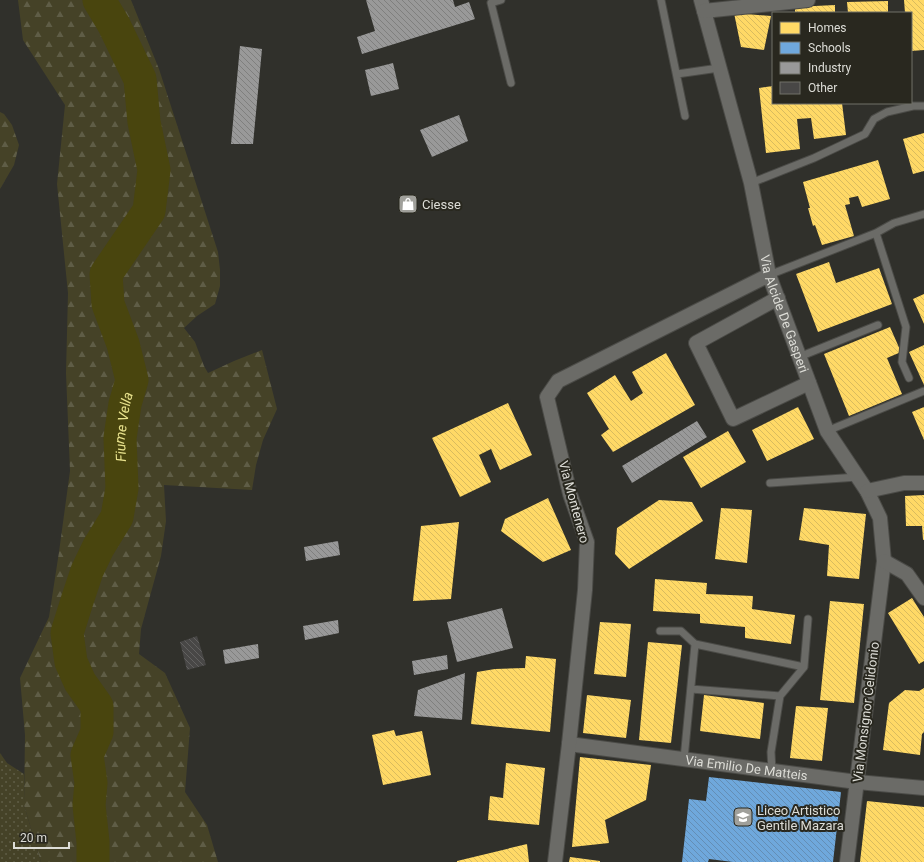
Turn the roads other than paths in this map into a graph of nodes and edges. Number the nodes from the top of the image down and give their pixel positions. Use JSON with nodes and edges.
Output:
{"nodes":[{"id":1,"x":502,"y":0,"type":"edge"},
{"id":2,"x":661,"y":0,"type":"edge"},
{"id":3,"x":808,"y":0,"type":"edge"},
{"id":4,"x":702,"y":5,"type":"edge"},
{"id":5,"x":720,"y":68,"type":"junction"},
{"id":6,"x":677,"y":74,"type":"junction"},
{"id":7,"x":511,"y":83,"type":"dead end"},
{"id":8,"x":924,"y":106,"type":"edge"},
{"id":9,"x":685,"y":116,"type":"dead end"},
{"id":10,"x":751,"y":183,"type":"junction"},
{"id":11,"x":924,"y":214,"type":"edge"},
{"id":12,"x":876,"y":233,"type":"junction"},
{"id":13,"x":769,"y":275,"type":"junction"},
{"id":14,"x":778,"y":298,"type":"junction"},
{"id":15,"x":878,"y":324,"type":"dead end"},
{"id":16,"x":799,"y":357,"type":"junction"},
{"id":17,"x":908,"y":378,"type":"dead end"},
{"id":18,"x":808,"y":382,"type":"junction"},
{"id":19,"x":924,"y":391,"type":"edge"},
{"id":20,"x":827,"y":431,"type":"junction"},
{"id":21,"x":858,"y":478,"type":"junction"},
{"id":22,"x":770,"y":483,"type":"dead end"},
{"id":23,"x":924,"y":484,"type":"edge"},
{"id":24,"x":868,"y":491,"type":"junction"},
{"id":25,"x":884,"y":561,"type":"junction"},
{"id":26,"x":924,"y":598,"type":"edge"},
{"id":27,"x":808,"y":619,"type":"dead end"},
{"id":28,"x":660,"y":631,"type":"dead end"},
{"id":29,"x":695,"y":644,"type":"junction"},
{"id":30,"x":804,"y":667,"type":"junction"},
{"id":31,"x":691,"y":689,"type":"junction"},
{"id":32,"x":780,"y":696,"type":"junction"},
{"id":33,"x":569,"y":744,"type":"junction"},
{"id":34,"x":684,"y":759,"type":"junction"},
{"id":35,"x":772,"y":771,"type":"junction"},
{"id":36,"x":857,"y":782,"type":"junction"},
{"id":37,"x":924,"y":788,"type":"edge"},
{"id":38,"x":556,"y":862,"type":"edge"},
{"id":39,"x":847,"y":862,"type":"edge"}],
"edges":[{"from":1,"to":7,"type":"lane"},
{"from":2,"to":6,"type":"lane"},
{"from":3,"to":4,"type":"street"},
{"from":4,"to":5,"type":"street","name":"Via Alcide De Gasperi"},
{"from":5,"to":6,"type":"lane"},
{"from":5,"to":10,"type":"street","name":"Via Alcide De Gasperi"},
{"from":6,"to":9,"type":"lane"},
{"from":8,"to":10,"type":"lane"},
{"from":10,"to":13,"type":"street","name":"Via Alcide De Gasperi"},
{"from":11,"to":12,"type":"lane"},
{"from":12,"to":13,"type":"lane"},
{"from":12,"to":17,"type":"lane"},
{"from":13,"to":14,"type":"street","name":"Via Alcide De Gasperi"},
{"from":13,"to":33,"type":"street","name":"Via Montenero"},
{"from":14,"to":16,"type":"street","name":"Via Alcide De Gasperi"},
{"from":14,"to":18,"type":"street"},
{"from":15,"to":16,"type":"lane"},
{"from":16,"to":18,"type":"street","name":"Via Alcide De Gasperi"},
{"from":18,"to":20,"type":"street","name":"Via Alcide De Gasperi"},
{"from":19,"to":20,"type":"lane"},
{"from":20,"to":21,"type":"street","name":"Via Alcide De Gasperi"},
{"from":21,"to":22,"type":"lane"},
{"from":21,"to":24,"type":"street","name":"Via Alcide De Gasperi"},
{"from":23,"to":24,"type":"street"},
{"from":24,"to":25,"type":"street","name":"Via Alcide De Gasperi"},
{"from":25,"to":26,"type":"street"},
{"from":25,"to":36,"type":"street","name":"Via Monsignor Celidonio"},
{"from":27,"to":30,"type":"lane"},
{"from":28,"to":29,"type":"lane"},
{"from":29,"to":30,"type":"lane"},
{"from":29,"to":31,"type":"lane"},
{"from":30,"to":32,"type":"lane"},
{"from":31,"to":32,"type":"lane"},
{"from":31,"to":34,"type":"lane"},
{"from":32,"to":35,"type":"lane"},
{"from":33,"to":34,"type":"street","name":"Via Emilio De Matteis"},
{"from":33,"to":38,"type":"street","name":"Via Montenero"},
{"from":34,"to":35,"type":"street","name":"Via Emilio De Matteis"},
{"from":35,"to":36,"type":"street","name":"Via Emilio De Matteis"},
{"from":36,"to":37,"type":"street","name":"Via Emilio De Matteis"},
{"from":36,"to":39,"type":"street","name":"Via Monsignor Celidonio"}]}
